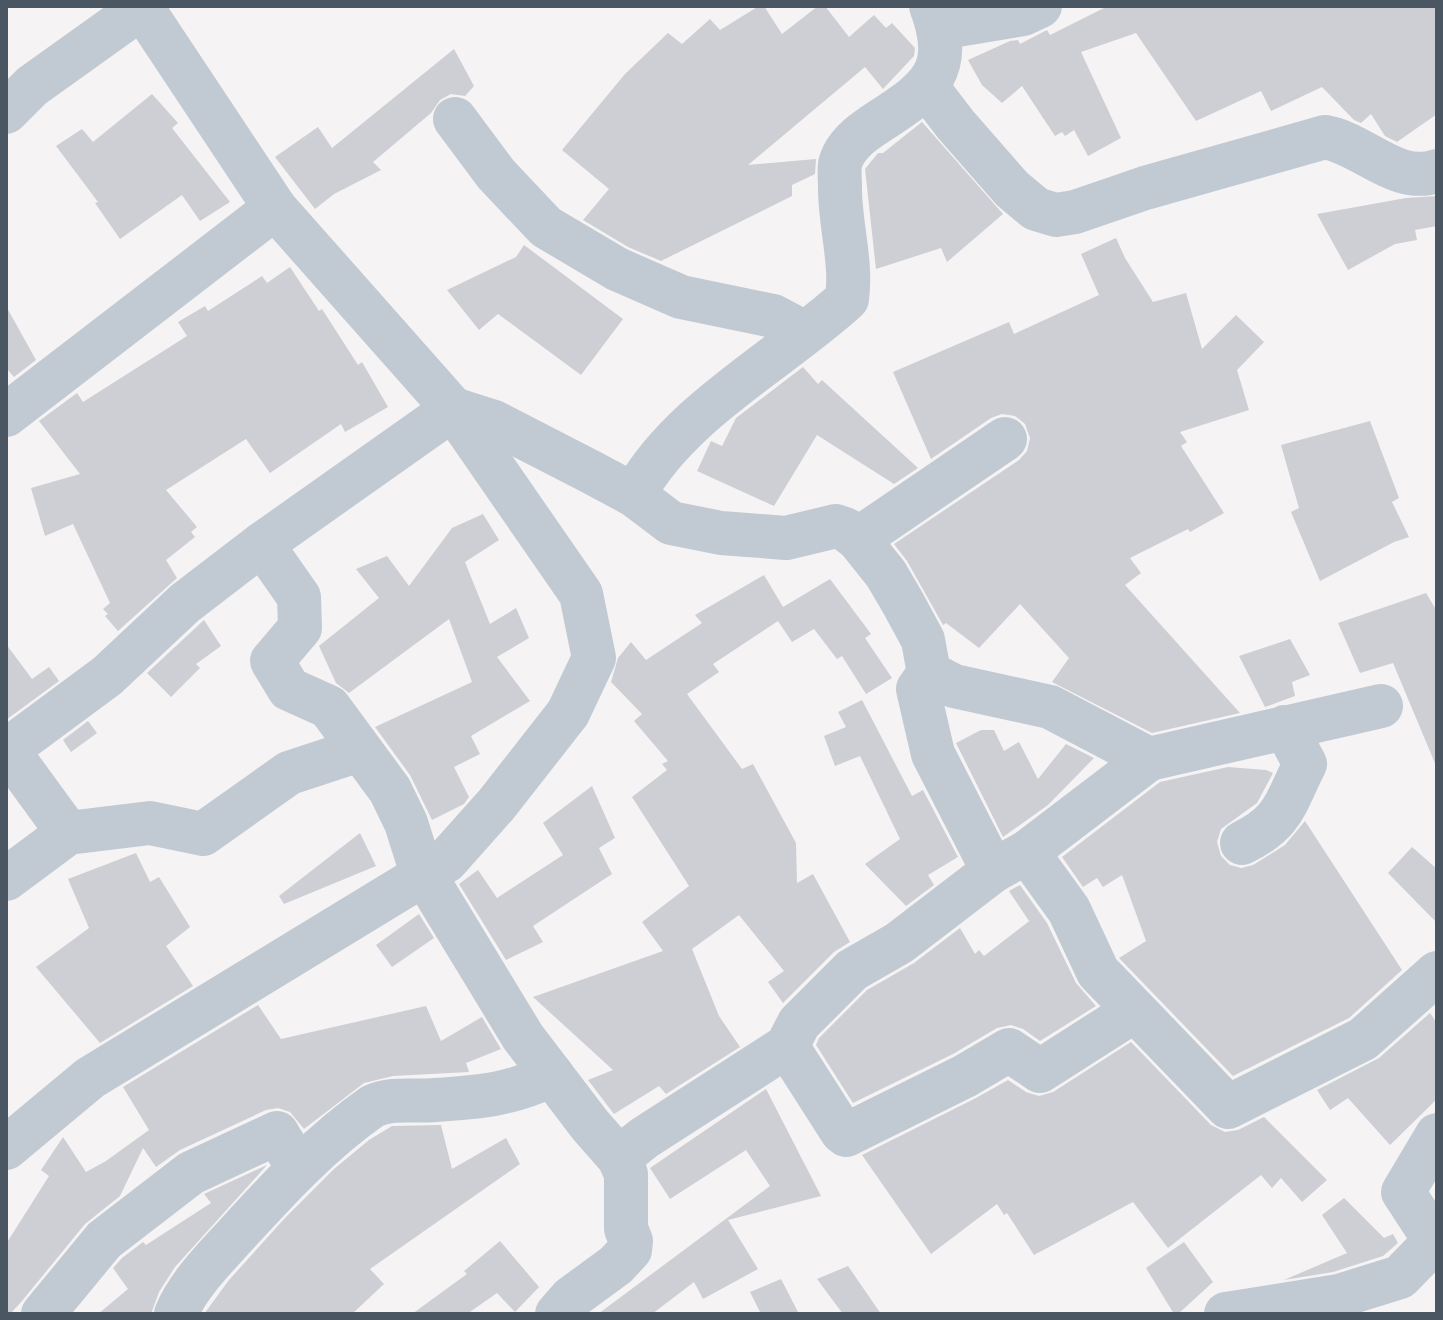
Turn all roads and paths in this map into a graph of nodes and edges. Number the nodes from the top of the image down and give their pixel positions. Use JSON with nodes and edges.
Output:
{"nodes":[{"id":1,"x":1040,"y":6,"type":"edge"},
{"id":2,"x":141,"y":7,"type":"edge"},
{"id":3,"x":935,"y":17,"type":"edge"},
{"id":4,"x":926,"y":86,"type":"junction"},
{"id":5,"x":6,"y":112,"type":"edge"},
{"id":6,"x":455,"y":119,"type":"dead end"},
{"id":7,"x":1437,"y":171,"type":"edge"},
{"id":8,"x":275,"y":208,"type":"junction"},
{"id":9,"x":805,"y":333,"type":"junction"},
{"id":10,"x":453,"y":409,"type":"junction"},
{"id":11,"x":6,"y":415,"type":"edge"},
{"id":12,"x":1005,"y":439,"type":"dead end"},
{"id":13,"x":634,"y":495,"type":"junction"},
{"id":14,"x":858,"y":539,"type":"junction"},
{"id":15,"x":262,"y":544,"type":"junction"},
{"id":16,"x":929,"y":673,"type":"junction"},
{"id":17,"x":1381,"y":706,"type":"dead end"},
{"id":18,"x":1285,"y":727,"type":"junction"},
{"id":19,"x":7,"y":749,"type":"edge"},
{"id":20,"x":359,"y":750,"type":"junction"},
{"id":21,"x":1149,"y":759,"type":"junction"},
{"id":22,"x":68,"y":833,"type":"junction"},
{"id":23,"x":1242,"y":843,"type":"dead end"},
{"id":24,"x":1010,"y":861,"type":"junction"},
{"id":25,"x":424,"y":874,"type":"junction"},
{"id":26,"x":6,"y":879,"type":"edge"},
{"id":27,"x":1437,"y":973,"type":"edge"},
{"id":28,"x":1134,"y":1011,"type":"junction"},
{"id":29,"x":787,"y":1046,"type":"junction"},
{"id":30,"x":552,"y":1075,"type":"junction"},
{"id":31,"x":1437,"y":1135,"type":"edge"},
{"id":32,"x":6,"y":1148,"type":"edge"},
{"id":33,"x":619,"y":1158,"type":"junction"},
{"id":34,"x":298,"y":1168,"type":"junction"},
{"id":35,"x":43,"y":1314,"type":"edge"},
{"id":36,"x":176,"y":1314,"type":"edge"},
{"id":37,"x":557,"y":1314,"type":"edge"},
{"id":38,"x":1226,"y":1314,"type":"edge"}],
"edges":[{"from":1,"to":3,"type":"street"},
{"from":2,"to":5,"type":"street"},
{"from":2,"to":8,"type":"street"},
{"from":3,"to":4,"type":"street"},
{"from":4,"to":7,"type":"street"},
{"from":4,"to":9,"type":"street"},
{"from":6,"to":9,"type":"street"},
{"from":8,"to":10,"type":"street"},
{"from":8,"to":11,"type":"street"},
{"from":9,"to":13,"type":"street"},
{"from":10,"to":13,"type":"street"},
{"from":10,"to":15,"type":"street"},
{"from":10,"to":25,"type":"street"},
{"from":12,"to":14,"type":"street"},
{"from":13,"to":14,"type":"street"},
{"from":14,"to":16,"type":"street"},
{"from":15,"to":19,"type":"street"},
{"from":15,"to":20,"type":"street"},
{"from":16,"to":21,"type":"street"},
{"from":16,"to":24,"type":"street"},
{"from":17,"to":18,"type":"street"},
{"from":18,"to":21,"type":"street"},
{"from":18,"to":23,"type":"street"},
{"from":19,"to":22,"type":"street"},
{"from":20,"to":22,"type":"street"},
{"from":20,"to":25,"type":"street"},
{"from":21,"to":24,"type":"street"},
{"from":22,"to":26,"type":"street"},
{"from":24,"to":28,"type":"street"},
{"from":24,"to":29,"type":"street"},
{"from":25,"to":30,"type":"street"},
{"from":25,"to":32,"type":"street"},
{"from":27,"to":28,"type":"street"},
{"from":28,"to":29,"type":"street"},
{"from":29,"to":33,"type":"street"},
{"from":30,"to":33,"type":"street"},
{"from":30,"to":34,"type":"street"},
{"from":31,"to":38,"type":"street"},
{"from":33,"to":37,"type":"street"},
{"from":34,"to":35,"type":"street"},
{"from":34,"to":36,"type":"street"}]}
